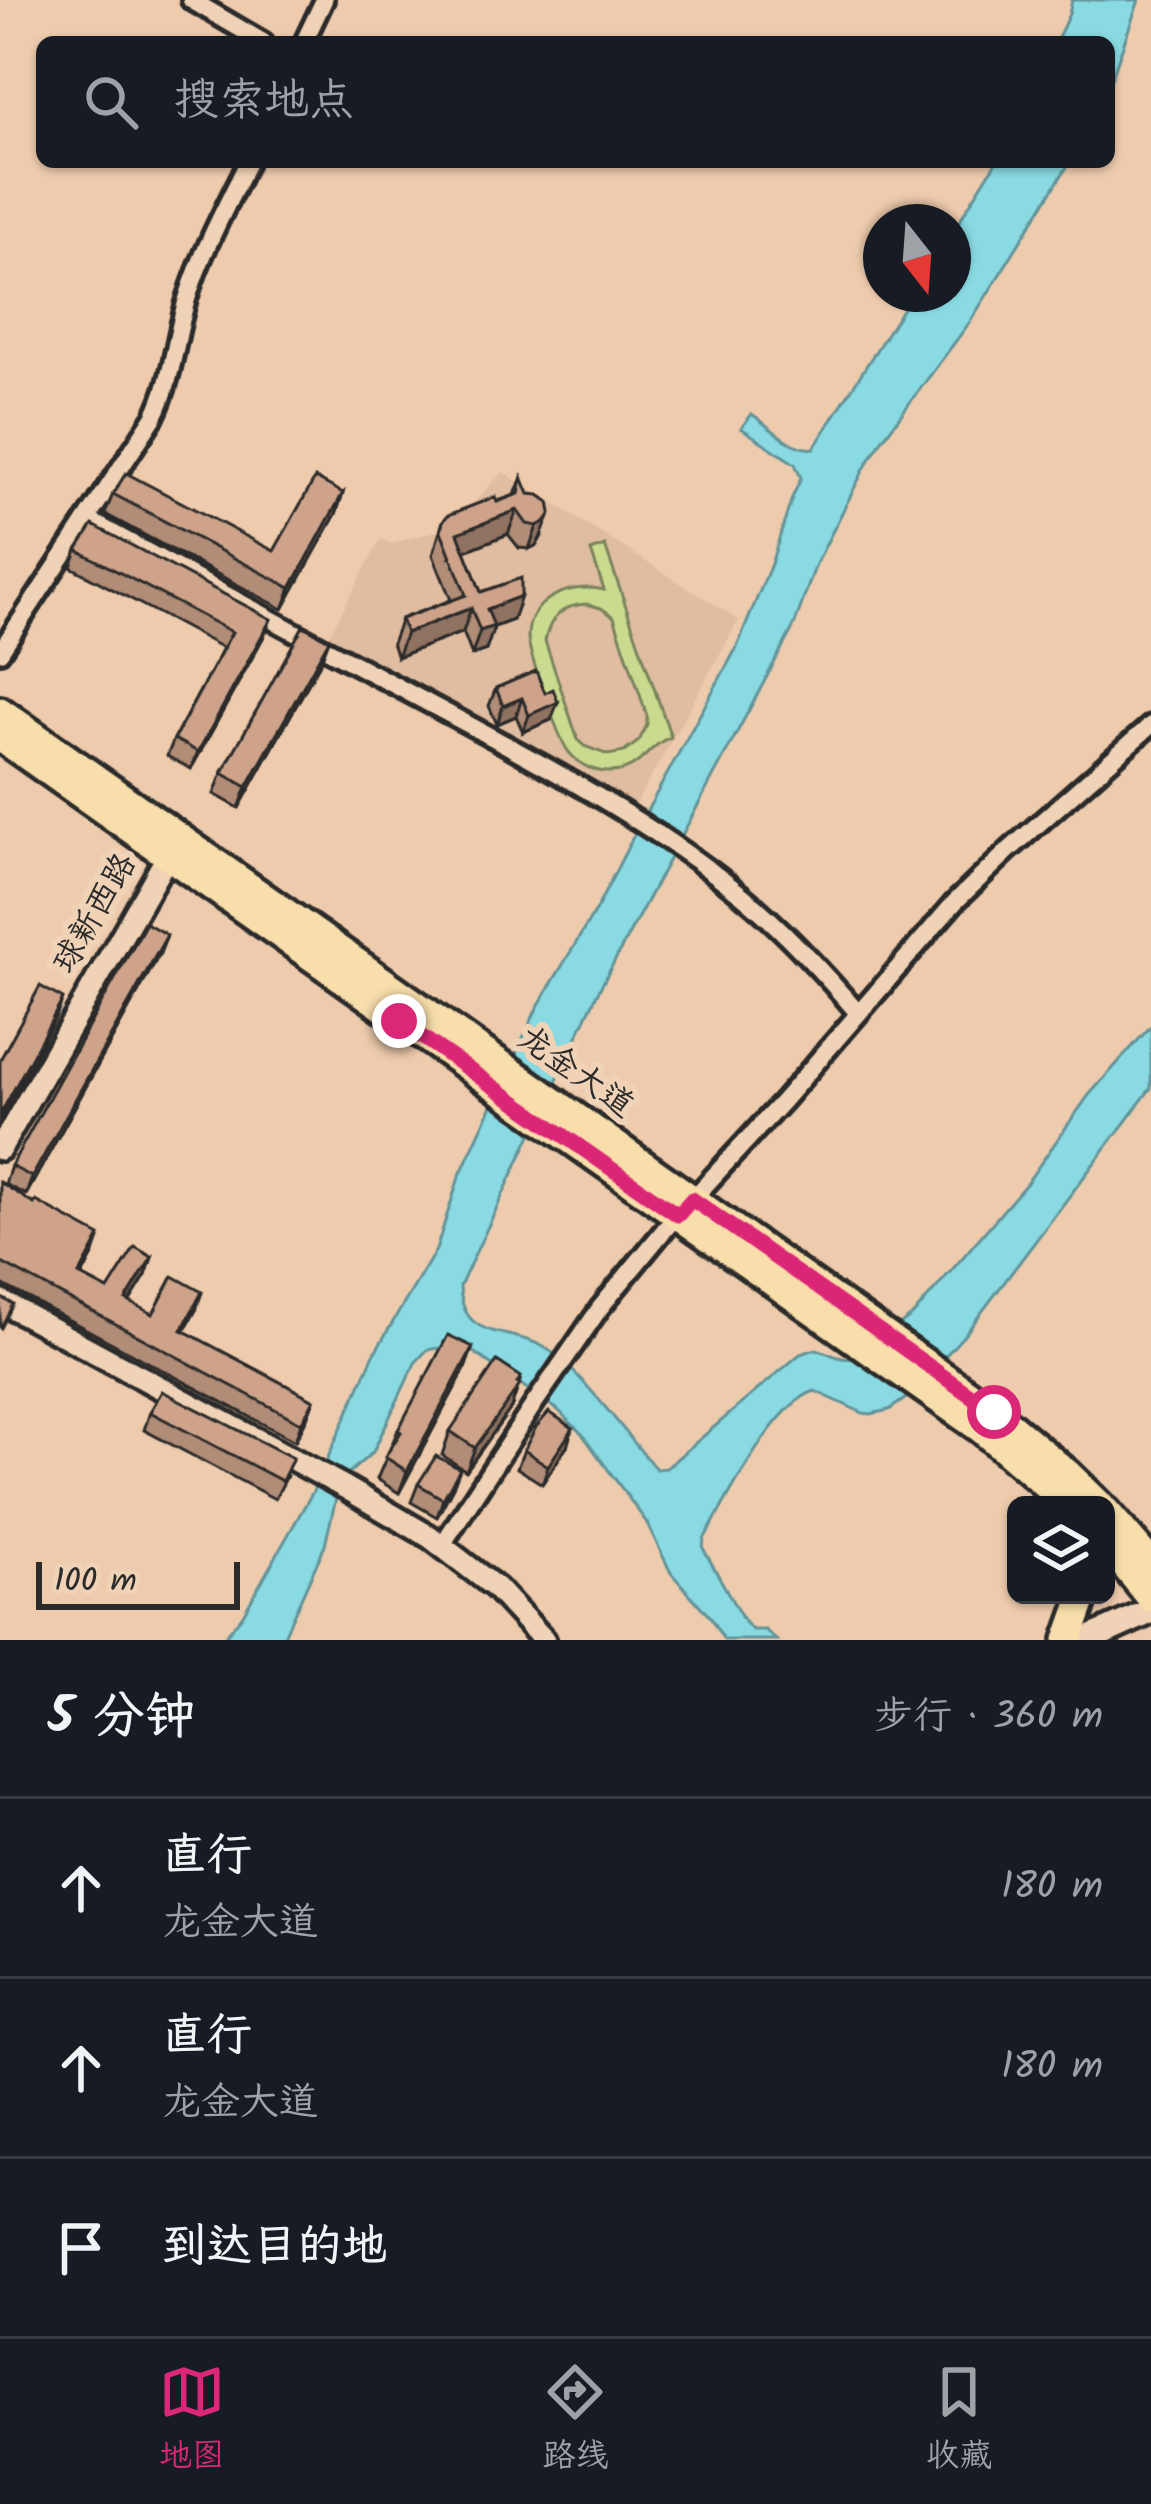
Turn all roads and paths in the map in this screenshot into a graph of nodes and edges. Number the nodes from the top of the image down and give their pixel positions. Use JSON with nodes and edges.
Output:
{"nodes":[{"id":1,"x":191,"y":0,"type":"edge"},
{"id":2,"x":324,"y":0,"type":"edge"},
{"id":3,"x":252,"y":36,"type":"edge"},
{"id":4,"x":307,"y":36,"type":"edge"},
{"id":5,"x":245,"y":168,"type":"edge"},
{"id":6,"x":87,"y":519,"type":"junction"},
{"id":7,"x":0,"y":652,"type":"edge"},
{"id":8,"x":0,"y":711,"type":"edge"},
{"id":9,"x":1151,"y":725,"type":"edge"},
{"id":10,"x":0,"y":737,"type":"edge"},
{"id":11,"x":173,"y":847,"type":"junction"},
{"id":12,"x":858,"y":1013,"type":"junction"},
{"id":13,"x":0,"y":1149,"type":"edge"},
{"id":14,"x":685,"y":1207,"type":"junction"},
{"id":15,"x":0,"y":1301,"type":"edge"},
{"id":16,"x":936,"y":1384,"type":"junction"},
{"id":17,"x":1059,"y":1496,"type":"edge"},
{"id":18,"x":1084,"y":1496,"type":"edge"},
{"id":19,"x":1115,"y":1521,"type":"edge"},
{"id":20,"x":1115,"y":1528,"type":"edge"},
{"id":21,"x":1151,"y":1529,"type":"edge"},
{"id":22,"x":1115,"y":1535,"type":"edge"},
{"id":23,"x":442,"y":1545,"type":"junction"},
{"id":24,"x":1151,"y":1563,"type":"edge"},
{"id":25,"x":1151,"y":1598,"type":"edge"},
{"id":26,"x":1081,"y":1604,"type":"edge"},
{"id":27,"x":1151,"y":1611,"type":"edge"},
{"id":28,"x":544,"y":1640,"type":"edge"},
{"id":29,"x":1068,"y":1640,"type":"edge"},
{"id":30,"x":1088,"y":1640,"type":"edge"}],
"edges":[{"from":1,"to":3,"type":"street"},
{"from":2,"to":4,"type":"street"},
{"from":5,"to":6,"type":"street"},
{"from":6,"to":7,"type":"street"},
{"from":6,"to":12,"type":"street"},
{"from":8,"to":11,"type":"main road","name":"龙金大道"},
{"from":9,"to":12,"type":"street"},
{"from":10,"to":11,"type":"main road","name":"龙金大道"},
{"from":11,"to":13,"type":"street","name":"球新西路"},
{"from":11,"to":14,"type":"main road","name":"龙金大道"},
{"from":12,"to":14,"type":"street"},
{"from":14,"to":16,"type":"main road","name":"龙金大道"},
{"from":14,"to":23,"type":"street"},
{"from":15,"to":23,"type":"street"},
{"from":16,"to":17,"type":"main road","name":"龙金大道"},
{"from":16,"to":18,"type":"main road","name":"龙金大道"},
{"from":19,"to":21,"type":"main road"},
{"from":20,"to":24,"type":"main road","name":"龙金大道"},
{"from":22,"to":25,"type":"main road","name":"龙金大道"},
{"from":23,"to":28,"type":"street"},
{"from":26,"to":29,"type":"main road"},
{"from":27,"to":30,"type":"main road"}]}
